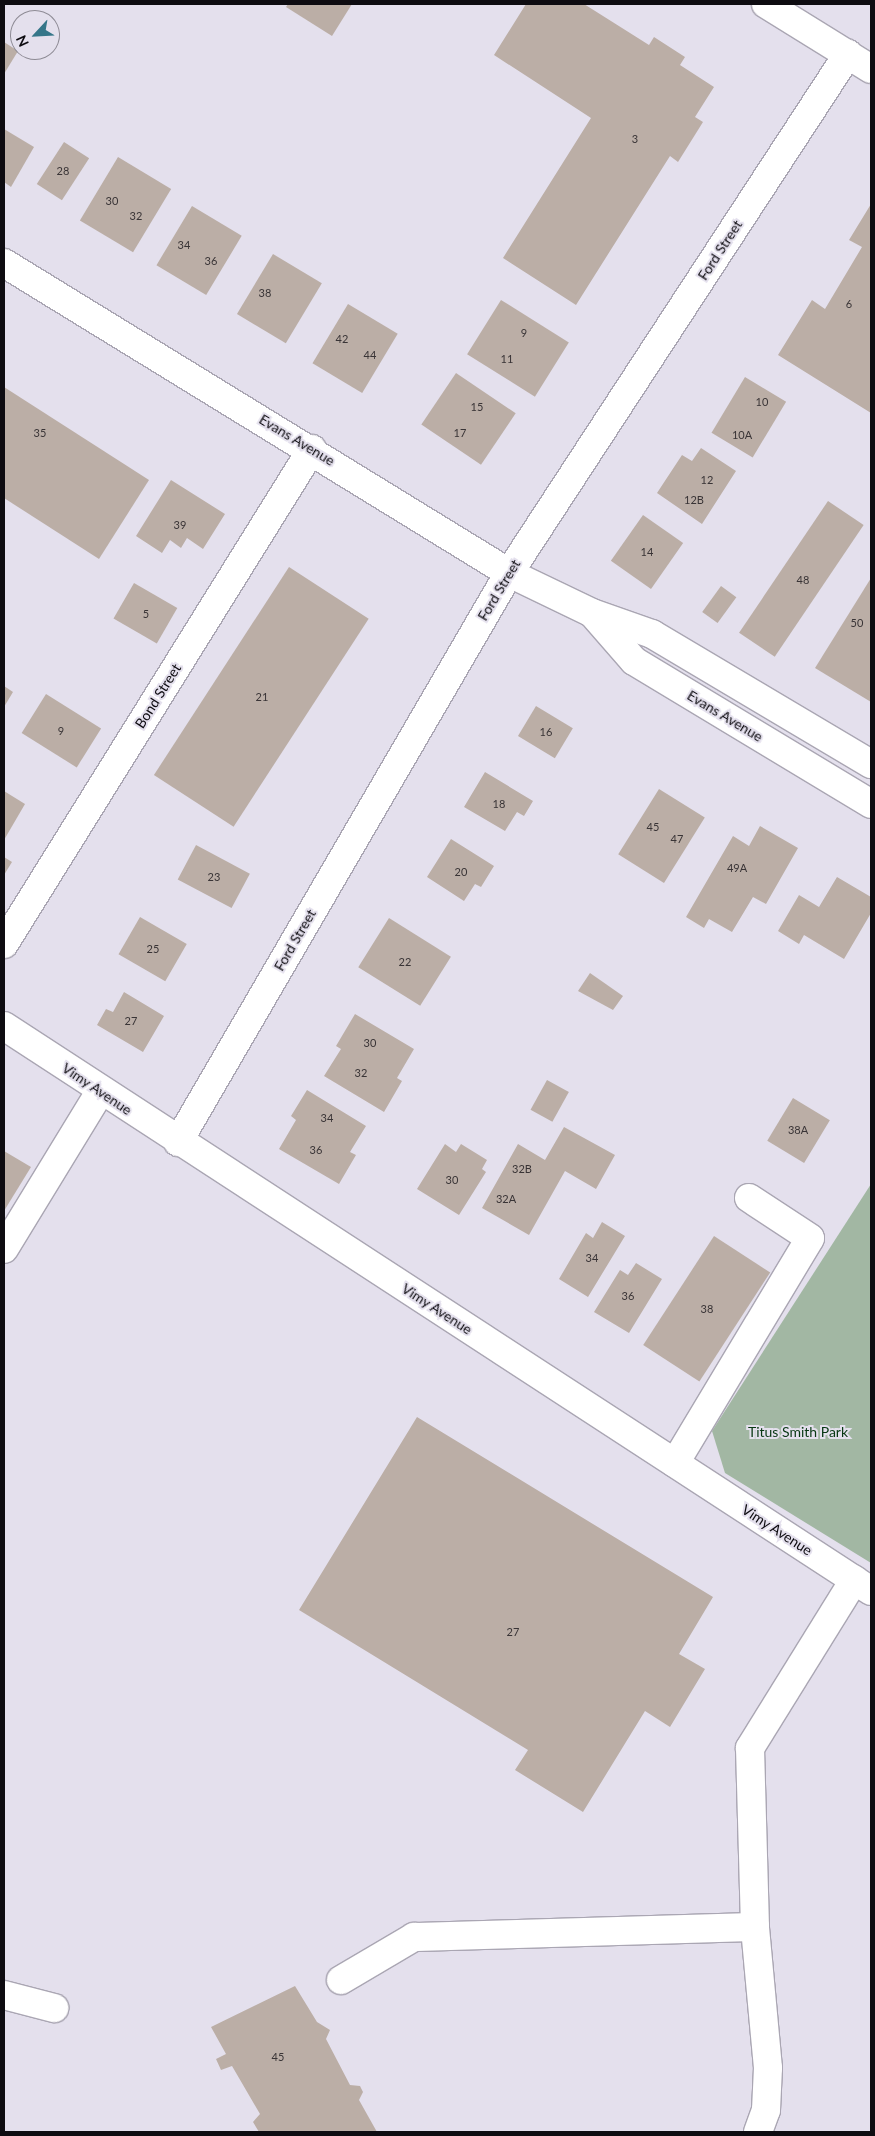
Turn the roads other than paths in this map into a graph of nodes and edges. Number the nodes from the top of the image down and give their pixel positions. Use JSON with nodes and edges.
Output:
{"nodes":[{"id":1,"x":766,"y":4,"type":"edge"},
{"id":2,"x":848,"y":54,"type":"junction"},
{"id":3,"x":871,"y":69,"type":"edge"},
{"id":4,"x":4,"y":263,"type":"edge"},
{"id":5,"x":312,"y":449,"type":"junction"},
{"id":6,"x":508,"y":573,"type":"junction"},
{"id":7,"x":592,"y":613,"type":"junction"},
{"id":8,"x":871,"y":764,"type":"edge"},
{"id":9,"x":871,"y":804,"type":"edge"},
{"id":10,"x":4,"y":944,"type":"edge"},
{"id":11,"x":4,"y":1026,"type":"edge"},
{"id":12,"x":100,"y":1092,"type":"junction"},
{"id":13,"x":178,"y":1142,"type":"junction"},
{"id":14,"x":749,"y":1198,"type":"dead end"},
{"id":15,"x":4,"y":1249,"type":"edge"},
{"id":16,"x":675,"y":1463,"type":"junction"},
{"id":17,"x":863,"y":1586,"type":"edge"},
{"id":18,"x":755,"y":1927,"type":"junction"},
{"id":19,"x":341,"y":1980,"type":"dead end"},
{"id":20,"x":4,"y":1995,"type":"edge"},
{"id":21,"x":54,"y":2008,"type":"dead end"},
{"id":22,"x":758,"y":2132,"type":"edge"}],
"edges":[{"from":1,"to":2,"type":"street"},
{"from":2,"to":3,"type":"street"},
{"from":2,"to":6,"type":"street","name":"Ford Street"},
{"from":4,"to":5,"type":"street","name":"Evans Avenue"},
{"from":5,"to":6,"type":"street","name":"Evans Avenue"},
{"from":5,"to":10,"type":"street","name":"Bond Street"},
{"from":6,"to":7,"type":"street","name":"Evans Avenue"},
{"from":6,"to":13,"type":"street","name":"Ford Street"},
{"from":7,"to":8,"type":"street","name":"Evans Avenue"},
{"from":7,"to":9,"type":"street","name":"Evans Avenue"},
{"from":11,"to":12,"type":"street","name":"Vimy Avenue"},
{"from":12,"to":13,"type":"street","name":"Vimy Avenue"},
{"from":12,"to":15,"type":"street"},
{"from":13,"to":16,"type":"street","name":"Vimy Avenue"},
{"from":14,"to":16,"type":"street"},
{"from":16,"to":17,"type":"street","name":"Vimy Avenue"},
{"from":17,"to":18,"type":"street"},
{"from":18,"to":19,"type":"street"},
{"from":18,"to":22,"type":"street"},
{"from":20,"to":21,"type":"street"}]}
